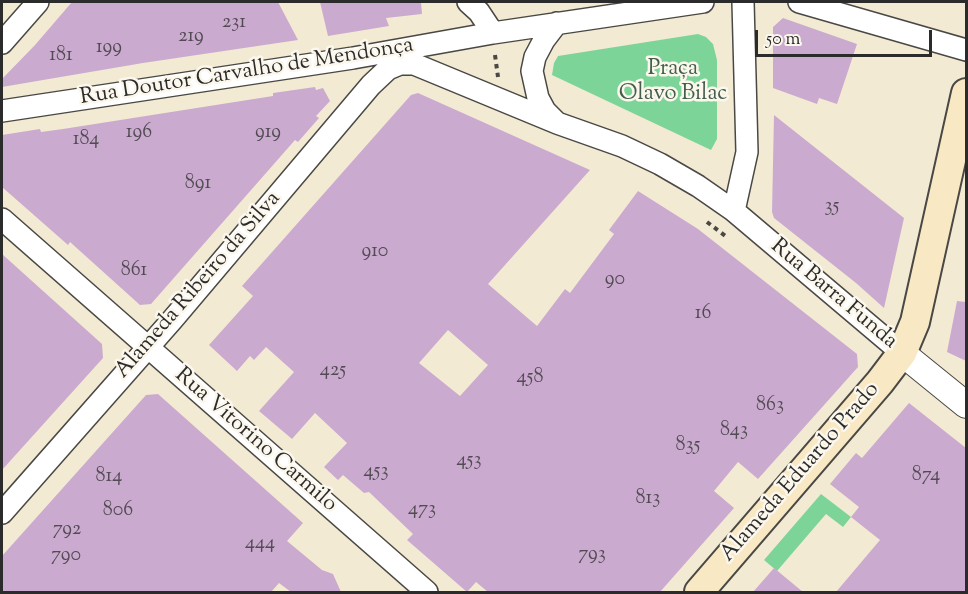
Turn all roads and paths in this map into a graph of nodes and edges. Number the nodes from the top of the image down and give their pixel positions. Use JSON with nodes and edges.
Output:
{"nodes":[{"id":1,"x":38,"y":2,"type":"edge"},
{"id":2,"x":468,"y":2,"type":"edge"},
{"id":3,"x":703,"y":2,"type":"edge"},
{"id":4,"x":743,"y":2,"type":"edge"},
{"id":5,"x":799,"y":2,"type":"edge"},
{"id":6,"x":557,"y":23,"type":"junction"},
{"id":7,"x":493,"y":33,"type":"junction"},
{"id":8,"x":2,"y":43,"type":"edge"},
{"id":9,"x":966,"y":50,"type":"edge"},
{"id":10,"x":353,"y":58,"type":"junction"},
{"id":11,"x":371,"y":85,"type":"junction"},
{"id":12,"x":966,"y":93,"type":"edge"},
{"id":13,"x":503,"y":101,"type":"junction"},
{"id":14,"x":2,"y":111,"type":"edge"},
{"id":15,"x":557,"y":123,"type":"junction"},
{"id":16,"x":734,"y":211,"type":"junction"},
{"id":17,"x":701,"y":218,"type":"dead end"},
{"id":18,"x":2,"y":219,"type":"edge"},
{"id":19,"x":729,"y":238,"type":"dead end"},
{"id":20,"x":148,"y":347,"type":"junction"},
{"id":21,"x":902,"y":353,"type":"junction"},
{"id":22,"x":966,"y":405,"type":"edge"},
{"id":23,"x":2,"y":513,"type":"edge"},
{"id":24,"x":427,"y":592,"type":"edge"},
{"id":25,"x":699,"y":592,"type":"edge"}],
"edges":[{"from":1,"to":8,"type":"street"},
{"from":2,"to":7,"type":"street"},
{"from":3,"to":6,"type":"street"},
{"from":4,"to":16,"type":"street"},
{"from":5,"to":9,"type":"street"},
{"from":6,"to":7,"type":"street"},
{"from":6,"to":15,"type":"street"},
{"from":7,"to":10,"type":"street","name":"Rua Doutor Carvalho de Mendonça"},
{"from":7,"to":13,"type":"path"},
{"from":10,"to":11,"type":"street"},
{"from":10,"to":14,"type":"street","name":"Rua Doutor Carvalho de Mendonça"},
{"from":11,"to":13,"type":"street","name":"Alameda Ribeiro da Silva"},
{"from":11,"to":20,"type":"street","name":"Alameda Ribeiro da Silva"},
{"from":12,"to":21,"type":"main road","name":"Alameda Eduardo Prado"},
{"from":13,"to":15,"type":"street"},
{"from":15,"to":16,"type":"street","name":"Rua Barra Funda"},
{"from":16,"to":21,"type":"street","name":"Rua Barra Funda"},
{"from":17,"to":19,"type":"path"},
{"from":18,"to":20,"type":"street","name":"Rua Vitorino Carmilo"},
{"from":20,"to":23,"type":"street","name":"Alameda Ribeiro da Silva"},
{"from":20,"to":24,"type":"street","name":"Rua Vitorino Carmilo"},
{"from":21,"to":22,"type":"street","name":"Rua Barra Funda"},
{"from":21,"to":25,"type":"main road","name":"Alameda Eduardo Prado"}]}
